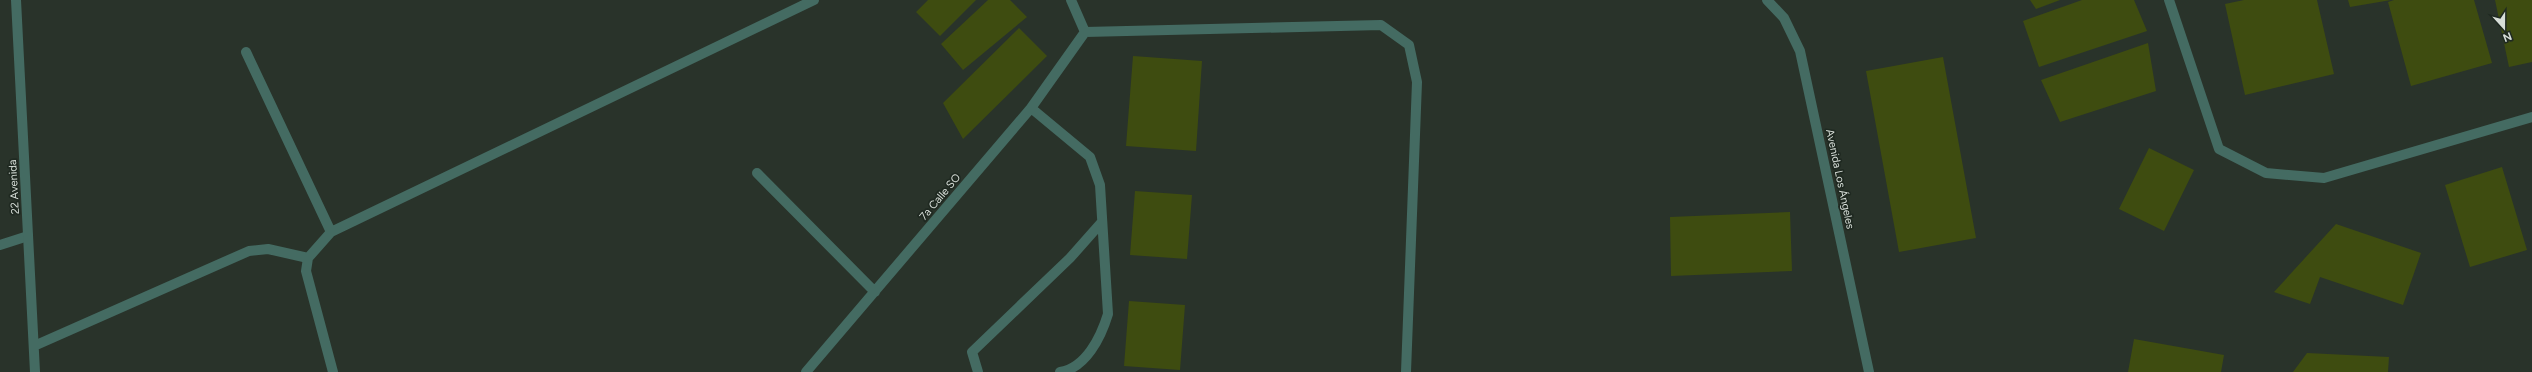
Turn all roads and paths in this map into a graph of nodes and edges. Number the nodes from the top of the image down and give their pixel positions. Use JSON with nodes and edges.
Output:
{"nodes":[{"id":1,"x":16,"y":0,"type":"edge"},
{"id":2,"x":814,"y":0,"type":"edge"},
{"id":3,"x":1071,"y":0,"type":"edge"},
{"id":4,"x":1768,"y":0,"type":"edge"},
{"id":5,"x":2168,"y":0,"type":"edge"},
{"id":6,"x":1085,"y":32,"type":"junction"},
{"id":7,"x":246,"y":52,"type":"dead end"},
{"id":8,"x":1031,"y":108,"type":"junction"},
{"id":9,"x":2532,"y":118,"type":"edge"},
{"id":10,"x":757,"y":173,"type":"dead end"},
{"id":11,"x":1101,"y":223,"type":"junction"},
{"id":12,"x":331,"y":232,"type":"junction"},
{"id":13,"x":28,"y":236,"type":"junction"},
{"id":14,"x":0,"y":245,"type":"edge"},
{"id":15,"x":308,"y":258,"type":"junction"},
{"id":16,"x":875,"y":292,"type":"junction"},
{"id":17,"x":34,"y":346,"type":"junction"},
{"id":18,"x":35,"y":372,"type":"edge"},
{"id":19,"x":333,"y":372,"type":"edge"},
{"id":20,"x":806,"y":372,"type":"edge"},
{"id":21,"x":978,"y":372,"type":"edge"},
{"id":22,"x":1060,"y":372,"type":"edge"},
{"id":23,"x":1406,"y":372,"type":"edge"},
{"id":24,"x":1869,"y":372,"type":"edge"}],
"edges":[{"from":1,"to":13,"type":"street","name":"22 Avenida"},
{"from":2,"to":12,"type":"street"},
{"from":3,"to":6,"type":"street"},
{"from":4,"to":24,"type":"street","name":"Avenida Los Ángeles"},
{"from":5,"to":9,"type":"street"},
{"from":6,"to":8,"type":"street","name":"7a Calle SO"},
{"from":6,"to":23,"type":"street"},
{"from":7,"to":12,"type":"street"},
{"from":8,"to":11,"type":"street"},
{"from":8,"to":16,"type":"street","name":"7a Calle SO"},
{"from":10,"to":16,"type":"street"},
{"from":11,"to":21,"type":"street"},
{"from":11,"to":22,"type":"street"},
{"from":12,"to":15,"type":"street"},
{"from":13,"to":14,"type":"street"},
{"from":13,"to":17,"type":"street","name":"22 Avenida"},
{"from":15,"to":17,"type":"street"},
{"from":15,"to":19,"type":"street"},
{"from":16,"to":20,"type":"street","name":"7a Calle SO"},
{"from":17,"to":18,"type":"street","name":"22 Avenida"}]}
